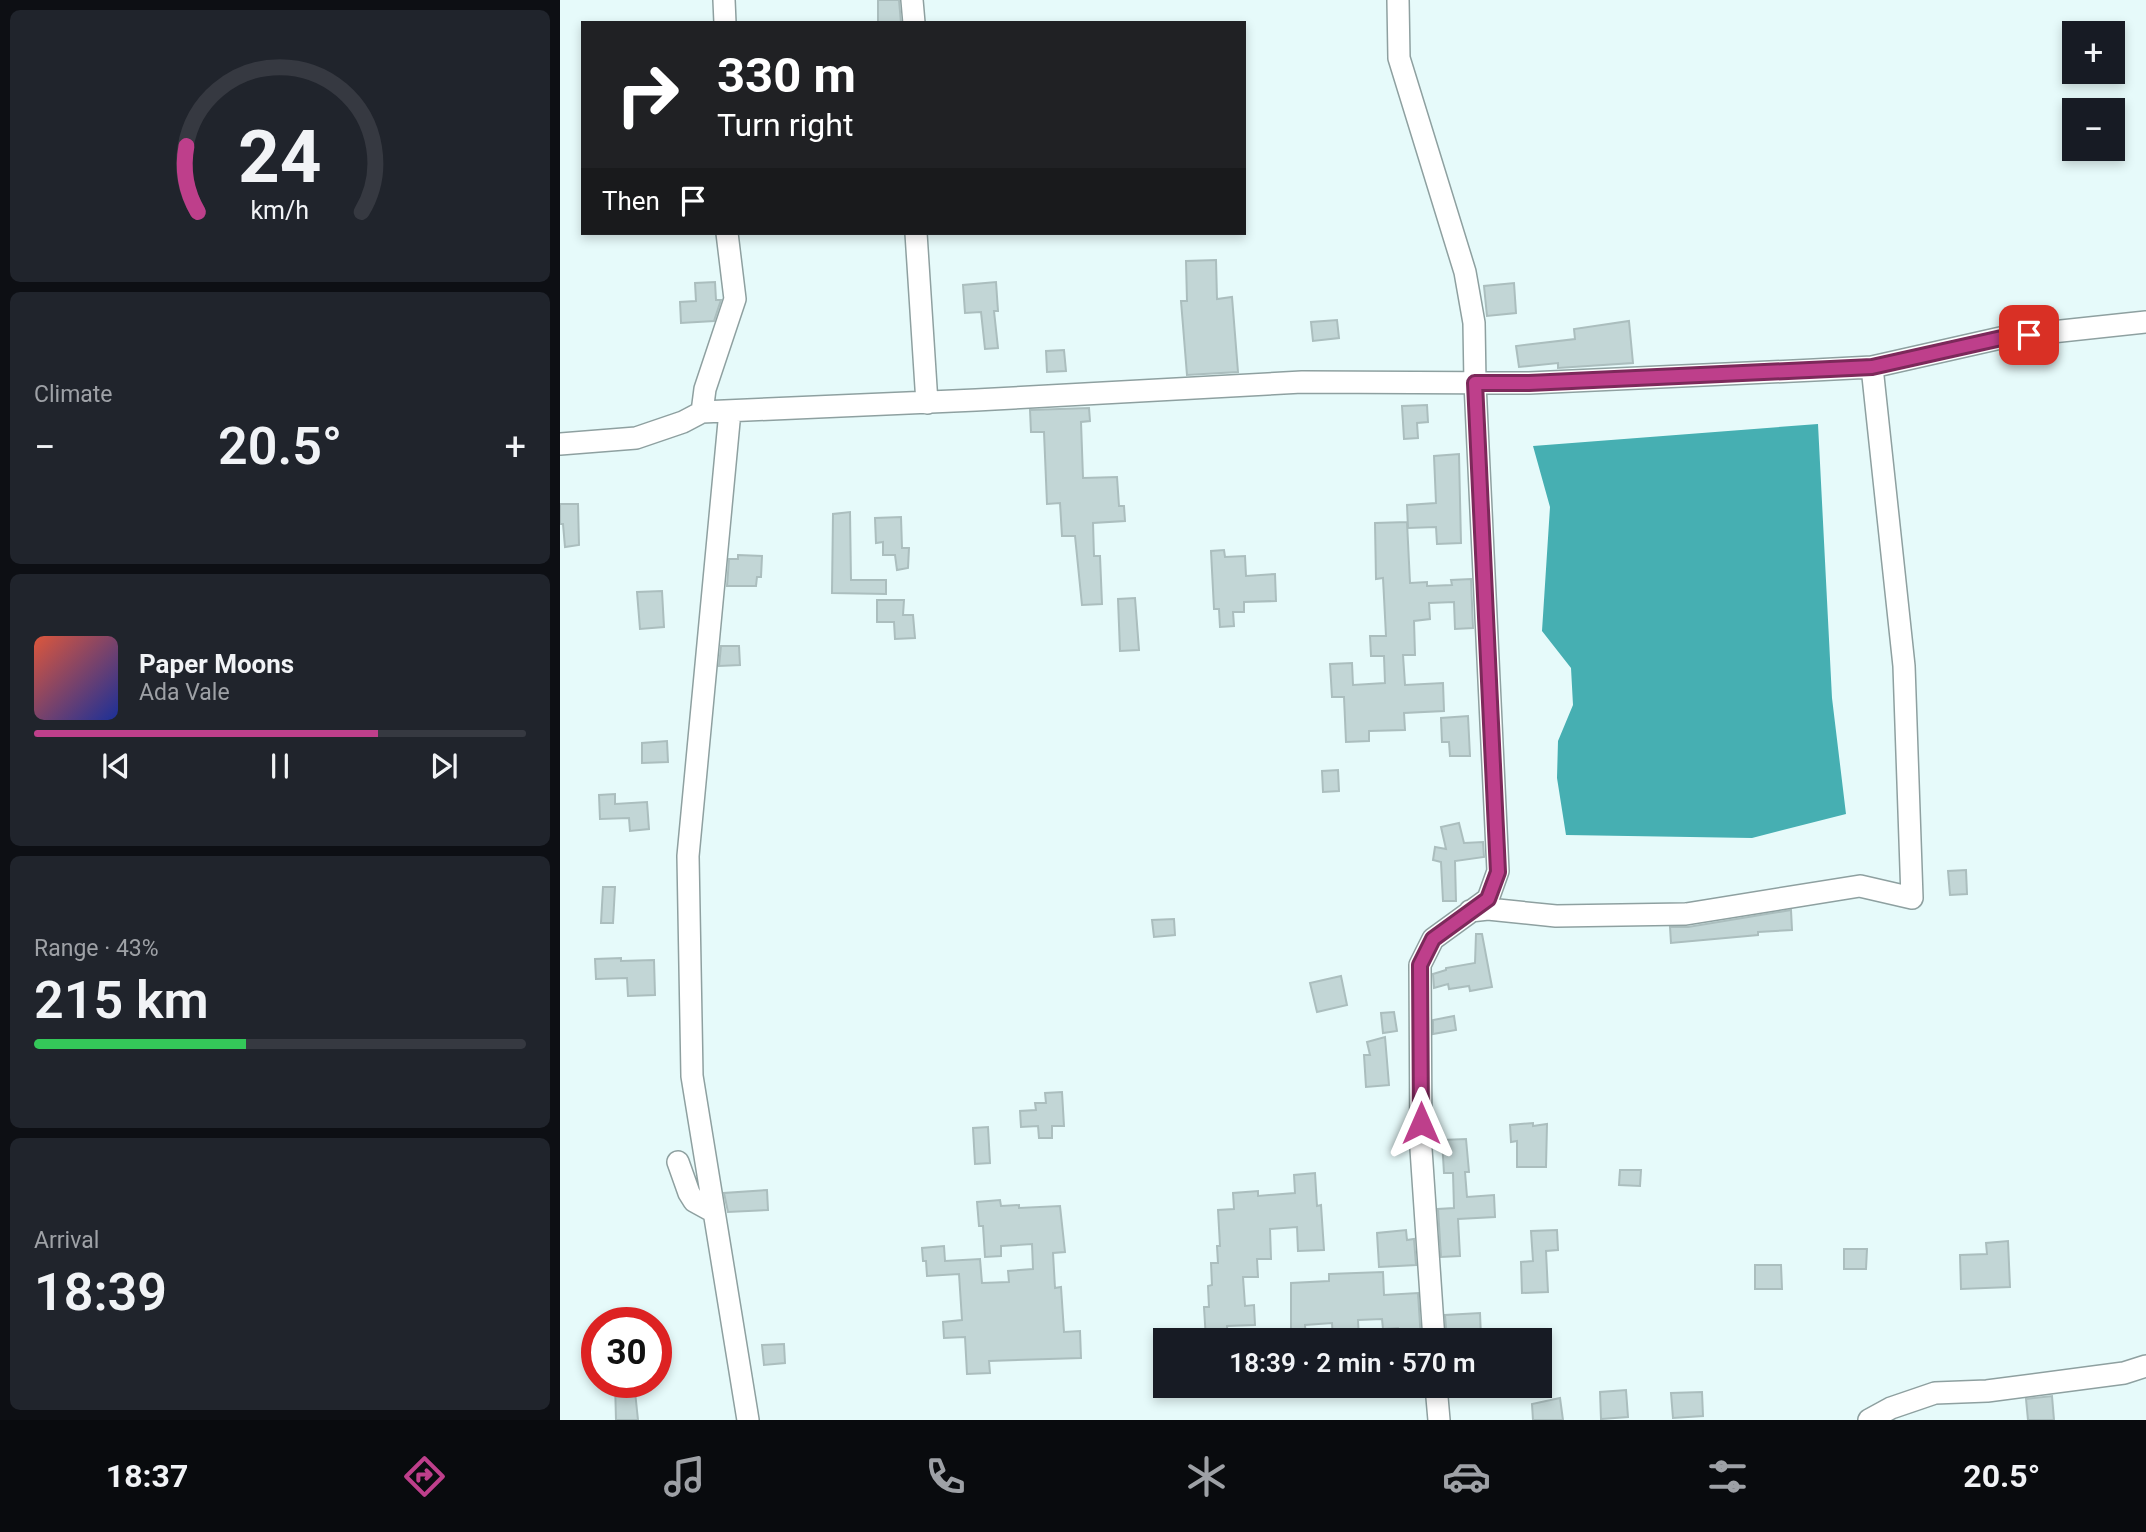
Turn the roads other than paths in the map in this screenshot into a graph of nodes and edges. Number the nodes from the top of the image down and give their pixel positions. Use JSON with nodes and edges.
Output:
{"nodes":[{"id":1,"x":724,"y":0,"type":"edge"},
{"id":2,"x":912,"y":0,"type":"edge"},
{"id":3,"x":1398,"y":0,"type":"edge"},
{"id":4,"x":725,"y":21,"type":"edge"},
{"id":5,"x":914,"y":21,"type":"edge"},
{"id":6,"x":727,"y":235,"type":"edge"},
{"id":7,"x":916,"y":235,"type":"edge"},
{"id":8,"x":2146,"y":323,"type":"edge"},
{"id":9,"x":1872,"y":367,"type":"junction"},
{"id":10,"x":1475,"y":383,"type":"junction"},
{"id":11,"x":927,"y":403,"type":"junction"},
{"id":12,"x":730,"y":411,"type":"junction"},
{"id":13,"x":702,"y":412,"type":"junction"},
{"id":14,"x":560,"y":444,"type":"edge"},
{"id":15,"x":1470,"y":911,"type":"junction"},
{"id":16,"x":678,"y":1163,"type":"dead end"},
{"id":17,"x":714,"y":1212,"type":"junction"},
{"id":18,"x":1432,"y":1328,"type":"edge"},
{"id":19,"x":2146,"y":1366,"type":"edge"},
{"id":20,"x":1438,"y":1398,"type":"edge"},
{"id":21,"x":748,"y":1420,"type":"edge"},
{"id":22,"x":1439,"y":1420,"type":"edge"},
{"id":23,"x":1869,"y":1420,"type":"edge"}],
"edges":[{"from":1,"to":4,"type":"street"},
{"from":2,"to":5,"type":"street"},
{"from":3,"to":10,"type":"street"},
{"from":6,"to":13,"type":"street"},
{"from":7,"to":11,"type":"street"},
{"from":8,"to":9,"type":"street"},
{"from":9,"to":10,"type":"street"},
{"from":9,"to":15,"type":"street"},
{"from":10,"to":11,"type":"street"},
{"from":10,"to":15,"type":"street"},
{"from":11,"to":12,"type":"street"},
{"from":12,"to":13,"type":"street"},
{"from":12,"to":17,"type":"street"},
{"from":13,"to":14,"type":"street"},
{"from":15,"to":18,"type":"street"},
{"from":16,"to":17,"type":"street"},
{"from":17,"to":21,"type":"street"},
{"from":19,"to":23,"type":"street"},
{"from":20,"to":22,"type":"street"}]}
